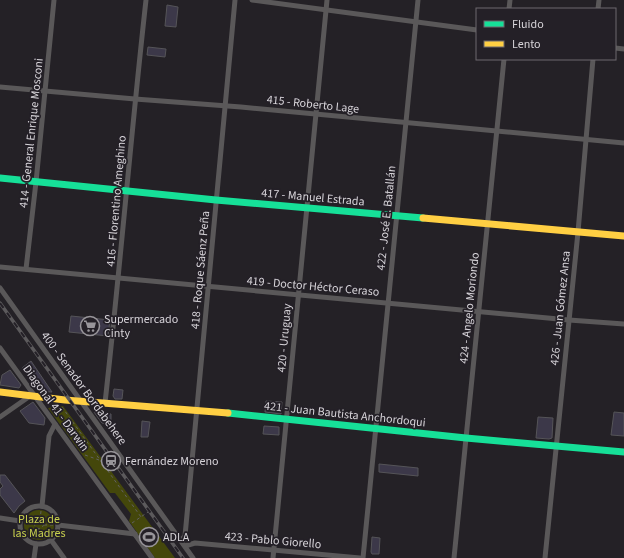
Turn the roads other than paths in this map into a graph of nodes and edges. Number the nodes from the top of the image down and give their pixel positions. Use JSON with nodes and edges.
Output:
{"nodes":[{"id":1,"x":54,"y":0,"type":"edge"},
{"id":2,"x":146,"y":0,"type":"edge"},
{"id":3,"x":235,"y":0,"type":"edge"},
{"id":4,"x":252,"y":0,"type":"edge"},
{"id":5,"x":328,"y":0,"type":"edge"},
{"id":6,"x":418,"y":0,"type":"edge"},
{"id":7,"x":326,"y":10,"type":"junction"},
{"id":8,"x":415,"y":22,"type":"junction"},
{"id":9,"x":476,"y":30,"type":"edge"},
{"id":10,"x":504,"y":60,"type":"edge"},
{"id":11,"x":593,"y":60,"type":"edge"},
{"id":12,"x":0,"y":87,"type":"edge"},
{"id":13,"x":45,"y":91,"type":"junction"},
{"id":14,"x":135,"y":99,"type":"junction"},
{"id":15,"x":226,"y":106,"type":"junction"},
{"id":16,"x":316,"y":115,"type":"junction"},
{"id":17,"x":405,"y":123,"type":"junction"},
{"id":18,"x":497,"y":132,"type":"junction"},
{"id":19,"x":585,"y":140,"type":"junction"},
{"id":20,"x":624,"y":143,"type":"edge"},
{"id":21,"x":0,"y":178,"type":"edge"},
{"id":22,"x":36,"y":182,"type":"junction"},
{"id":23,"x":126,"y":191,"type":"junction"},
{"id":24,"x":216,"y":200,"type":"junction"},
{"id":25,"x":307,"y":207,"type":"junction"},
{"id":26,"x":397,"y":215,"type":"junction"},
{"id":27,"x":487,"y":223,"type":"junction"},
{"id":28,"x":578,"y":232,"type":"junction"},
{"id":29,"x":624,"y":236,"type":"edge"},
{"id":30,"x":0,"y":267,"type":"edge"},
{"id":31,"x":26,"y":269,"type":"junction"},
{"id":32,"x":119,"y":277,"type":"junction"},
{"id":33,"x":208,"y":286,"type":"junction"},
{"id":34,"x":0,"y":288,"type":"edge"},
{"id":35,"x":298,"y":294,"type":"junction"},
{"id":36,"x":387,"y":303,"type":"junction"},
{"id":37,"x":479,"y":311,"type":"junction"},
{"id":38,"x":569,"y":320,"type":"junction"},
{"id":39,"x":624,"y":324,"type":"edge"},
{"id":40,"x":0,"y":348,"type":"edge"},
{"id":41,"x":0,"y":392,"type":"edge"},
{"id":42,"x":32,"y":396,"type":"junction"},
{"id":43,"x":81,"y":401,"type":"junction"},
{"id":44,"x":105,"y":403,"type":"junction"},
{"id":45,"x":196,"y":410,"type":"junction"},
{"id":46,"x":0,"y":417,"type":"edge"},
{"id":47,"x":287,"y":419,"type":"junction"},
{"id":48,"x":55,"y":424,"type":"junction"},
{"id":49,"x":375,"y":428,"type":"junction"},
{"id":50,"x":466,"y":438,"type":"junction"},
{"id":51,"x":556,"y":446,"type":"junction"},
{"id":52,"x":624,"y":452,"type":"edge"},
{"id":53,"x":42,"y":506,"type":"junction"},
{"id":54,"x":0,"y":518,"type":"edge"},
{"id":55,"x":20,"y":521,"type":"junction"},
{"id":56,"x":58,"y":525,"type":"junction"},
{"id":57,"x":135,"y":534,"type":"junction"},
{"id":58,"x":51,"y":540,"type":"junction"},
{"id":59,"x":181,"y":540,"type":"junction"},
{"id":60,"x":36,"y":544,"type":"junction"},
{"id":61,"x":185,"y":546,"type":"junction"},
{"id":62,"x":274,"y":550,"type":"junction"},
{"id":63,"x":34,"y":558,"type":"edge"},
{"id":64,"x":64,"y":558,"type":"edge"},
{"id":65,"x":152,"y":558,"type":"edge"},
{"id":66,"x":193,"y":558,"type":"edge"},
{"id":67,"x":273,"y":558,"type":"edge"},
{"id":68,"x":362,"y":558,"type":"edge"},
{"id":69,"x":454,"y":558,"type":"edge"},
{"id":70,"x":545,"y":558,"type":"edge"}],
"edges":[{"from":1,"to":13,"type":"street","name":"414 - General Enrique Mosconi"},
{"from":2,"to":14,"type":"street","name":"416 - Florentino Ameghino"},
{"from":3,"to":15,"type":"street","name":"418 - Roque Sáenz Peña"},
{"from":4,"to":7,"type":"street"},
{"from":5,"to":7,"type":"street","name":"420 - Uruguay"},
{"from":6,"to":8,"type":"street","name":"422 - José E. Batallán"},
{"from":7,"to":8,"type":"street"},
{"from":7,"to":16,"type":"street","name":"420 - Uruguay"},
{"from":8,"to":9,"type":"street"},
{"from":8,"to":17,"type":"street","name":"422 - José E. Batallán"},
{"from":10,"to":18,"type":"street","name":"424 - Angelo Moriondo"},
{"from":11,"to":19,"type":"street","name":"426 - Juan Gómez Ansa"},
{"from":12,"to":13,"type":"street","name":"415 - Roberto Lage"},
{"from":13,"to":14,"type":"street","name":"415 - Roberto Lage"},
{"from":13,"to":22,"type":"street","name":"414 - General Enrique Mosconi"},
{"from":14,"to":15,"type":"street","name":"415 - Roberto Lage"},
{"from":14,"to":23,"type":"street","name":"416 - Florentino Ameghino"},
{"from":15,"to":16,"type":"street","name":"415 - Roberto Lage"},
{"from":15,"to":24,"type":"street","name":"418 - Roque Sáenz Peña"},
{"from":16,"to":17,"type":"street","name":"415 - Roberto Lage"},
{"from":16,"to":25,"type":"street","name":"420 - Uruguay"},
{"from":17,"to":18,"type":"street","name":"415 - Roberto Lage"},
{"from":17,"to":26,"type":"street","name":"422 - José E. Batallán"},
{"from":18,"to":19,"type":"street","name":"415 - Roberto Lage"},
{"from":18,"to":27,"type":"street","name":"424 - Angelo Moriondo"},
{"from":19,"to":20,"type":"street","name":"415 - Roberto Lage"},
{"from":19,"to":28,"type":"street","name":"426 - Juan Gómez Ansa"},
{"from":21,"to":22,"type":"street","name":"417 - Manuel Estrada"},
{"from":22,"to":23,"type":"street","name":"417 - Manuel Estrada"},
{"from":22,"to":31,"type":"street","name":"414 - General Enrique Mosconi"},
{"from":23,"to":24,"type":"street","name":"417 - Manuel Estrada"},
{"from":23,"to":32,"type":"street","name":"416 - Florentino Ameghino"},
{"from":24,"to":25,"type":"street","name":"417 - Manuel Estrada"},
{"from":24,"to":33,"type":"street","name":"418 - Roque Sáenz Peña"},
{"from":25,"to":26,"type":"street","name":"417 - Manuel Estrada"},
{"from":25,"to":35,"type":"street","name":"420 - Uruguay"},
{"from":26,"to":27,"type":"street","name":"417 - Manuel Estrada"},
{"from":26,"to":36,"type":"street","name":"422 - José E. Batallán"},
{"from":27,"to":28,"type":"street","name":"417 - Manuel Estrada"},
{"from":27,"to":37,"type":"street","name":"424 - Angelo Moriondo"},
{"from":28,"to":29,"type":"street","name":"417 - Manuel Estrada"},
{"from":28,"to":38,"type":"street","name":"426 - Juan Gómez Ansa"},
{"from":30,"to":31,"type":"street","name":"419 - Doctor Héctor Ceraso"},
{"from":31,"to":32,"type":"street","name":"419 - Doctor Héctor Ceraso"},
{"from":32,"to":33,"type":"street","name":"419 - Doctor Héctor Ceraso"},
{"from":32,"to":44,"type":"street","name":"416 - Florentino Ameghino"},
{"from":33,"to":35,"type":"street","name":"419 - Doctor Héctor Ceraso"},
{"from":33,"to":45,"type":"street","name":"418 - Roque Sáenz Peña"},
{"from":34,"to":43,"type":"street","name":"400 - Senador Bordabehere"},
{"from":35,"to":36,"type":"street","name":"419 - Doctor Héctor Ceraso"},
{"from":35,"to":47,"type":"street","name":"420 - Uruguay"},
{"from":36,"to":37,"type":"street","name":"419 - Doctor Héctor Ceraso"},
{"from":36,"to":49,"type":"street","name":"422 - José E. Batallán"},
{"from":37,"to":38,"type":"street","name":"419 - Doctor Héctor Ceraso"},
{"from":37,"to":50,"type":"street","name":"424 - Angelo Moriondo"},
{"from":38,"to":39,"type":"street","name":"419 - Doctor Héctor Ceraso"},
{"from":38,"to":51,"type":"street","name":"426 - Juan Gómez Ansa"},
{"from":40,"to":42,"type":"street","name":"Diagonal 41 - Darwin"},
{"from":41,"to":42,"type":"street","name":"421 - Juan Bautista Anchordoqui"},
{"from":42,"to":43,"type":"street","name":"421 - Juan Bautista Anchordoqui"},
{"from":42,"to":46,"type":"street"},
{"from":42,"to":48,"type":"street","name":"Diagonal 41 - Darwin"},
{"from":43,"to":44,"type":"street","name":"421 - Juan Bautista Anchordoqui"},
{"from":43,"to":59,"type":"street","name":"400 - Senador Bordabehere"},
{"from":44,"to":45,"type":"street","name":"421 - Juan Bautista Anchordoqui"},
{"from":45,"to":47,"type":"street","name":"421 - Juan Bautista Anchordoqui"},
{"from":45,"to":59,"type":"street","name":"418 - Roque Sáenz Peña"},
{"from":47,"to":49,"type":"street","name":"421 - Juan Bautista Anchordoqui"},
{"from":47,"to":62,"type":"street","name":"420 - Uruguay"},
{"from":48,"to":53,"type":"street"},
{"from":48,"to":57,"type":"street","name":"Diagonal 41 - Darwin"},
{"from":49,"to":50,"type":"street","name":"421 - Juan Bautista Anchordoqui"},
{"from":49,"to":68,"type":"street","name":"422 - José E. Batallán"},
{"from":50,"to":51,"type":"street","name":"421 - Juan Bautista Anchordoqui"},
{"from":50,"to":69,"type":"street","name":"424 - Angelo Moriondo"},
{"from":51,"to":52,"type":"street","name":"421 - Juan Bautista Anchordoqui"},
{"from":51,"to":70,"type":"street","name":"426 - Juan Gómez Ansa"},
{"from":53,"to":55,"type":"street"},
{"from":53,"to":56,"type":"street"},
{"from":54,"to":55,"type":"street"},
{"from":55,"to":60,"type":"street"},
{"from":56,"to":57,"type":"street"},
{"from":56,"to":58,"type":"street"},
{"from":57,"to":65,"type":"street","name":"Diagonal 41 - Darwin"},
{"from":58,"to":60,"type":"street"},
{"from":58,"to":64,"type":"street"},
{"from":59,"to":61,"type":"street","name":"400 - Senador Bordabehere"},
{"from":60,"to":63,"type":"street"},
{"from":61,"to":62,"type":"street","name":"423 - Pablo Giorello"},
{"from":61,"to":66,"type":"street","name":"400 - Senador Bordabehere"},
{"from":62,"to":67,"type":"street","name":"420 - Uruguay"},
{"from":62,"to":68,"type":"street","name":"423 - Pablo Giorello"}]}
